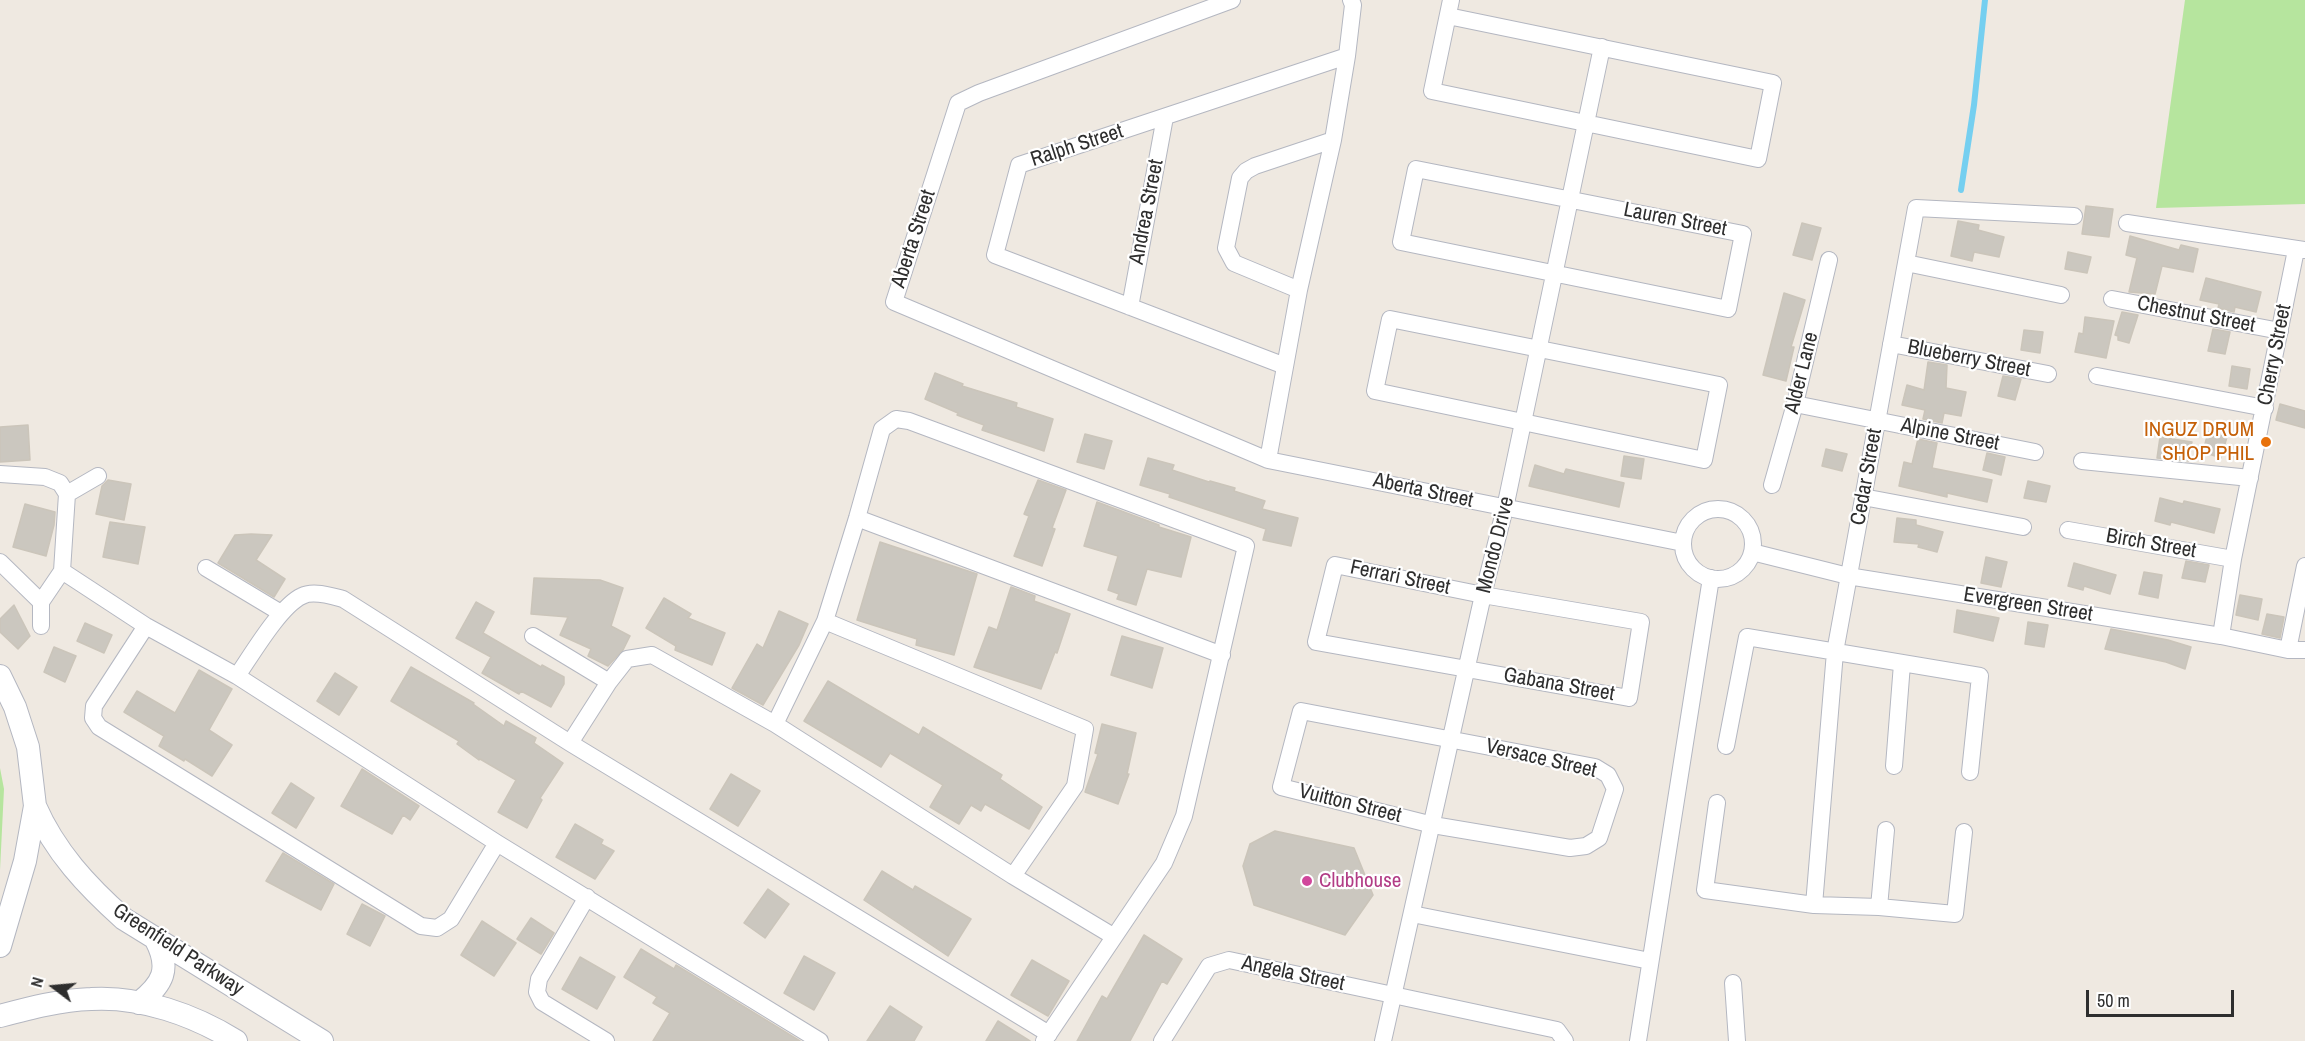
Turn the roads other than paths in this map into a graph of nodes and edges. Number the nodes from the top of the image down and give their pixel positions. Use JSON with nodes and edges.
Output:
{"nodes":[{"id":1,"x":1232,"y":0,"type":"edge"},
{"id":2,"x":1351,"y":0,"type":"edge"},
{"id":3,"x":1449,"y":8,"type":"edge"},
{"id":4,"x":1602,"y":47,"type":"junction"},
{"id":5,"x":1347,"y":56,"type":"junction"},
{"id":6,"x":1165,"y":117,"type":"junction"},
{"id":7,"x":1586,"y":123,"type":"junction"},
{"id":8,"x":1333,"y":140,"type":"junction"},
{"id":9,"x":1570,"y":199,"type":"junction"},
{"id":10,"x":2074,"y":216,"type":"dead end"},
{"id":11,"x":2127,"y":223,"type":"dead end"},
{"id":12,"x":2301,"y":250,"type":"edge"},
{"id":13,"x":1829,"y":260,"type":"dead end"},
{"id":14,"x":1906,"y":263,"type":"junction"},
{"id":15,"x":1555,"y":273,"type":"junction"},
{"id":16,"x":1299,"y":290,"type":"junction"},
{"id":17,"x":2061,"y":295,"type":"dead end"},
{"id":18,"x":2112,"y":299,"type":"dead end"},
{"id":19,"x":1130,"y":307,"type":"junction"},
{"id":20,"x":2280,"y":332,"type":"junction"},
{"id":21,"x":1891,"y":344,"type":"junction"},
{"id":22,"x":1539,"y":348,"type":"junction"},
{"id":23,"x":1285,"y":366,"type":"junction"},
{"id":24,"x":2048,"y":374,"type":"dead end"},
{"id":25,"x":2097,"y":376,"type":"dead end"},
{"id":26,"x":1795,"y":404,"type":"junction"},
{"id":27,"x":2265,"y":408,"type":"junction"},
{"id":28,"x":1877,"y":420,"type":"junction"},
{"id":29,"x":1524,"y":422,"type":"junction"},
{"id":30,"x":2035,"y":452,"type":"dead end"},
{"id":31,"x":1268,"y":460,"type":"junction"},
{"id":32,"x":2082,"y":461,"type":"dead end"},
{"id":33,"x":0,"y":474,"type":"edge"},
{"id":34,"x":98,"y":476,"type":"dead end"},
{"id":35,"x":2250,"y":478,"type":"junction"},
{"id":36,"x":1772,"y":485,"type":"dead end"},
{"id":37,"x":67,"y":494,"type":"junction"},
{"id":38,"x":1863,"y":497,"type":"junction"},
{"id":39,"x":1505,"y":508,"type":"junction"},
{"id":40,"x":857,"y":518,"type":"junction"},
{"id":41,"x":2023,"y":527,"type":"dead end"},
{"id":42,"x":2068,"y":530,"type":"dead end"},
{"id":43,"x":1683,"y":543,"type":"junction"},
{"id":44,"x":1752,"y":552,"type":"junction"},
{"id":45,"x":2233,"y":559,"type":"junction"},
{"id":46,"x":0,"y":562,"type":"edge"},
{"id":47,"x":2305,"y":566,"type":"edge"},
{"id":48,"x":206,"y":568,"type":"dead end"},
{"id":49,"x":62,"y":571,"type":"junction"},
{"id":50,"x":1848,"y":576,"type":"junction"},
{"id":51,"x":1711,"y":578,"type":"junction"},
{"id":52,"x":1483,"y":595,"type":"junction"},
{"id":53,"x":41,"y":602,"type":"junction"},
{"id":54,"x":281,"y":614,"type":"junction"},
{"id":55,"x":825,"y":621,"type":"junction"},
{"id":56,"x":41,"y":626,"type":"dead end"},
{"id":57,"x":146,"y":626,"type":"junction"},
{"id":58,"x":533,"y":636,"type":"dead end"},
{"id":59,"x":2221,"y":636,"type":"junction"},
{"id":60,"x":2288,"y":650,"type":"junction"},
{"id":61,"x":2305,"y":650,"type":"edge"},
{"id":62,"x":1835,"y":651,"type":"junction"},
{"id":63,"x":1222,"y":655,"type":"junction"},
{"id":64,"x":1902,"y":664,"type":"junction"},
{"id":65,"x":1468,"y":669,"type":"junction"},
{"id":66,"x":0,"y":676,"type":"edge"},
{"id":67,"x":237,"y":676,"type":"junction"},
{"id":68,"x":609,"y":682,"type":"junction"},
{"id":69,"x":775,"y":724,"type":"junction"},
{"id":70,"x":1452,"y":739,"type":"junction"},
{"id":71,"x":570,"y":743,"type":"junction"},
{"id":72,"x":1726,"y":746,"type":"dead end"},
{"id":73,"x":1894,"y":766,"type":"dead end"},
{"id":74,"x":1970,"y":772,"type":"dead end"},
{"id":75,"x":1717,"y":803,"type":"dead end"},
{"id":76,"x":35,"y":806,"type":"junction"},
{"id":77,"x":1433,"y":825,"type":"junction"},
{"id":78,"x":1886,"y":830,"type":"dead end"},
{"id":79,"x":1964,"y":832,"type":"dead end"},
{"id":80,"x":497,"y":843,"type":"junction"},
{"id":81,"x":1013,"y":876,"type":"junction"},
{"id":82,"x":587,"y":897,"type":"junction"},
{"id":83,"x":1814,"y":905,"type":"junction"},
{"id":84,"x":1879,"y":907,"type":"junction"},
{"id":85,"x":1412,"y":914,"type":"junction"},
{"id":86,"x":1113,"y":936,"type":"junction"},
{"id":87,"x":156,"y":940,"type":"junction"},
{"id":88,"x":0,"y":946,"type":"edge"},
{"id":89,"x":1650,"y":961,"type":"junction"},
{"id":90,"x":1733,"y":983,"type":"dead end"},
{"id":91,"x":1393,"y":995,"type":"junction"},
{"id":92,"x":140,"y":1003,"type":"junction"},
{"id":93,"x":0,"y":1016,"type":"edge"},
{"id":94,"x":1046,"y":1037,"type":"edge"},
{"id":95,"x":236,"y":1041,"type":"edge"},
{"id":96,"x":322,"y":1041,"type":"edge"},
{"id":97,"x":606,"y":1041,"type":"edge"},
{"id":98,"x":820,"y":1041,"type":"edge"},
{"id":99,"x":1162,"y":1041,"type":"edge"},
{"id":100,"x":1383,"y":1041,"type":"edge"},
{"id":101,"x":1565,"y":1041,"type":"edge"},
{"id":102,"x":1638,"y":1041,"type":"edge"},
{"id":103,"x":1737,"y":1041,"type":"edge"}],
"edges":[{"from":1,"to":31,"type":"street","name":"Aberta Street"},
{"from":2,"to":5,"type":"street"},
{"from":3,"to":4,"type":"street"},
{"from":3,"to":7,"type":"street"},
{"from":4,"to":7,"type":"street","name":"Mondo Drive"},
{"from":4,"to":7,"type":"street"},
{"from":5,"to":6,"type":"street","name":"Ralph Street"},
{"from":5,"to":8,"type":"street"},
{"from":6,"to":19,"type":"street","name":"Andrea Street"},
{"from":6,"to":19,"type":"street","name":"Ralph Street"},
{"from":7,"to":9,"type":"street","name":"Mondo Drive"},
{"from":8,"to":16,"type":"street"},
{"from":8,"to":16,"type":"street"},
{"from":9,"to":15,"type":"street","name":"Mondo Drive"},
{"from":9,"to":15,"type":"street"},
{"from":9,"to":15,"type":"street","name":"Lauren Street"},
{"from":10,"to":14,"type":"street","name":"Cedar Street"},
{"from":11,"to":12,"type":"street"},
{"from":12,"to":20,"type":"street","name":"Cherry Street"},
{"from":13,"to":26,"type":"street","name":"Alder Lane"},
{"from":14,"to":17,"type":"street"},
{"from":14,"to":21,"type":"street","name":"Cedar Street"},
{"from":15,"to":22,"type":"street","name":"Mondo Drive"},
{"from":16,"to":23,"type":"street"},
{"from":18,"to":20,"type":"street","name":"Chestnut Street"},
{"from":19,"to":23,"type":"street","name":"Ralph Street"},
{"from":20,"to":27,"type":"street","name":"Cherry Street"},
{"from":21,"to":24,"type":"street","name":"Blueberry Street"},
{"from":21,"to":28,"type":"street","name":"Cedar Street"},
{"from":22,"to":29,"type":"street","name":"Mondo Drive"},
{"from":22,"to":29,"type":"street"},
{"from":22,"to":29,"type":"street"},
{"from":23,"to":31,"type":"street"},
{"from":25,"to":27,"type":"street"},
{"from":26,"to":28,"type":"street","name":"Alpine Street"},
{"from":26,"to":36,"type":"street","name":"Alder Lane"},
{"from":27,"to":35,"type":"street","name":"Cherry Street"},
{"from":28,"to":30,"type":"street","name":"Alpine Street"},
{"from":28,"to":38,"type":"street","name":"Cedar Street"},
{"from":29,"to":39,"type":"street","name":"Mondo Drive"},
{"from":31,"to":39,"type":"street","name":"Aberta Street"},
{"from":32,"to":35,"type":"street"},
{"from":33,"to":37,"type":"street"},
{"from":34,"to":37,"type":"street"},
{"from":35,"to":45,"type":"street","name":"Cherry Street"},
{"from":37,"to":49,"type":"street"},
{"from":38,"to":41,"type":"street"},
{"from":38,"to":50,"type":"street","name":"Cedar Street"},
{"from":39,"to":43,"type":"street","name":"Aberta Street"},
{"from":39,"to":52,"type":"street","name":"Mondo Drive"},
{"from":40,"to":55,"type":"street"},
{"from":40,"to":63,"type":"street"},
{"from":40,"to":63,"type":"street"},
{"from":42,"to":45,"type":"street","name":"Birch Street"},
{"from":43,"to":44,"type":"street"},
{"from":43,"to":51,"type":"street"},
{"from":44,"to":50,"type":"street","name":"Evergreen Street"},
{"from":44,"to":51,"type":"street"},
{"from":45,"to":59,"type":"street","name":"Cherry Street"},
{"from":46,"to":53,"type":"street"},
{"from":47,"to":60,"type":"street"},
{"from":48,"to":54,"type":"street"},
{"from":49,"to":53,"type":"street"},
{"from":49,"to":57,"type":"street"},
{"from":50,"to":59,"type":"street","name":"Evergreen Street"},
{"from":50,"to":62,"type":"street","name":"Cedar Street"},
{"from":51,"to":89,"type":"street"},
{"from":52,"to":65,"type":"street","name":"Mondo Drive"},
{"from":52,"to":65,"type":"street","name":"Ferrari Street"},
{"from":52,"to":65,"type":"street","name":"Gabana Street"},
{"from":53,"to":56,"type":"street"},
{"from":54,"to":67,"type":"street"},
{"from":54,"to":71,"type":"street"},
{"from":55,"to":69,"type":"street"},
{"from":55,"to":81,"type":"street"},
{"from":57,"to":67,"type":"street"},
{"from":57,"to":80,"type":"street"},
{"from":58,"to":68,"type":"street"},
{"from":59,"to":60,"type":"street","name":"Evergreen Street"},
{"from":60,"to":61,"type":"street","name":"Evergreen Street"},
{"from":62,"to":64,"type":"street"},
{"from":62,"to":72,"type":"street"},
{"from":62,"to":83,"type":"street","name":"Cedar Street"},
{"from":63,"to":86,"type":"street"},
{"from":64,"to":73,"type":"street"},
{"from":64,"to":74,"type":"street"},
{"from":65,"to":70,"type":"street","name":"Mondo Drive"},
{"from":66,"to":76,"type":"main road"},
{"from":67,"to":80,"type":"street"},
{"from":68,"to":69,"type":"street"},
{"from":68,"to":71,"type":"street"},
{"from":69,"to":81,"type":"street"},
{"from":70,"to":77,"type":"street","name":"Mondo Drive"},
{"from":70,"to":77,"type":"street","name":"Vuitton Street"},
{"from":70,"to":77,"type":"street","name":"Versace Street"},
{"from":71,"to":94,"type":"street"},
{"from":75,"to":83,"type":"street"},
{"from":76,"to":87,"type":"main road","name":"Greenfield Parkway"},
{"from":76,"to":88,"type":"main road"},
{"from":77,"to":85,"type":"street","name":"Mondo Drive"},
{"from":78,"to":84,"type":"street"},
{"from":79,"to":84,"type":"street"},
{"from":80,"to":82,"type":"street"},
{"from":81,"to":86,"type":"street"},
{"from":82,"to":97,"type":"street"},
{"from":82,"to":98,"type":"street"},
{"from":83,"to":84,"type":"street"},
{"from":85,"to":89,"type":"street"},
{"from":85,"to":91,"type":"street","name":"Mondo Drive"},
{"from":86,"to":94,"type":"street"},
{"from":87,"to":92,"type":"main road"},
{"from":87,"to":96,"type":"main road","name":"Greenfield Parkway"},
{"from":89,"to":102,"type":"street"},
{"from":90,"to":103,"type":"street"},
{"from":91,"to":99,"type":"street","name":"Angela Street"},
{"from":91,"to":100,"type":"street","name":"Mondo Drive"},
{"from":91,"to":101,"type":"street","name":"Angela Street"},
{"from":92,"to":93,"type":"main road"},
{"from":92,"to":95,"type":"main road"}]}
